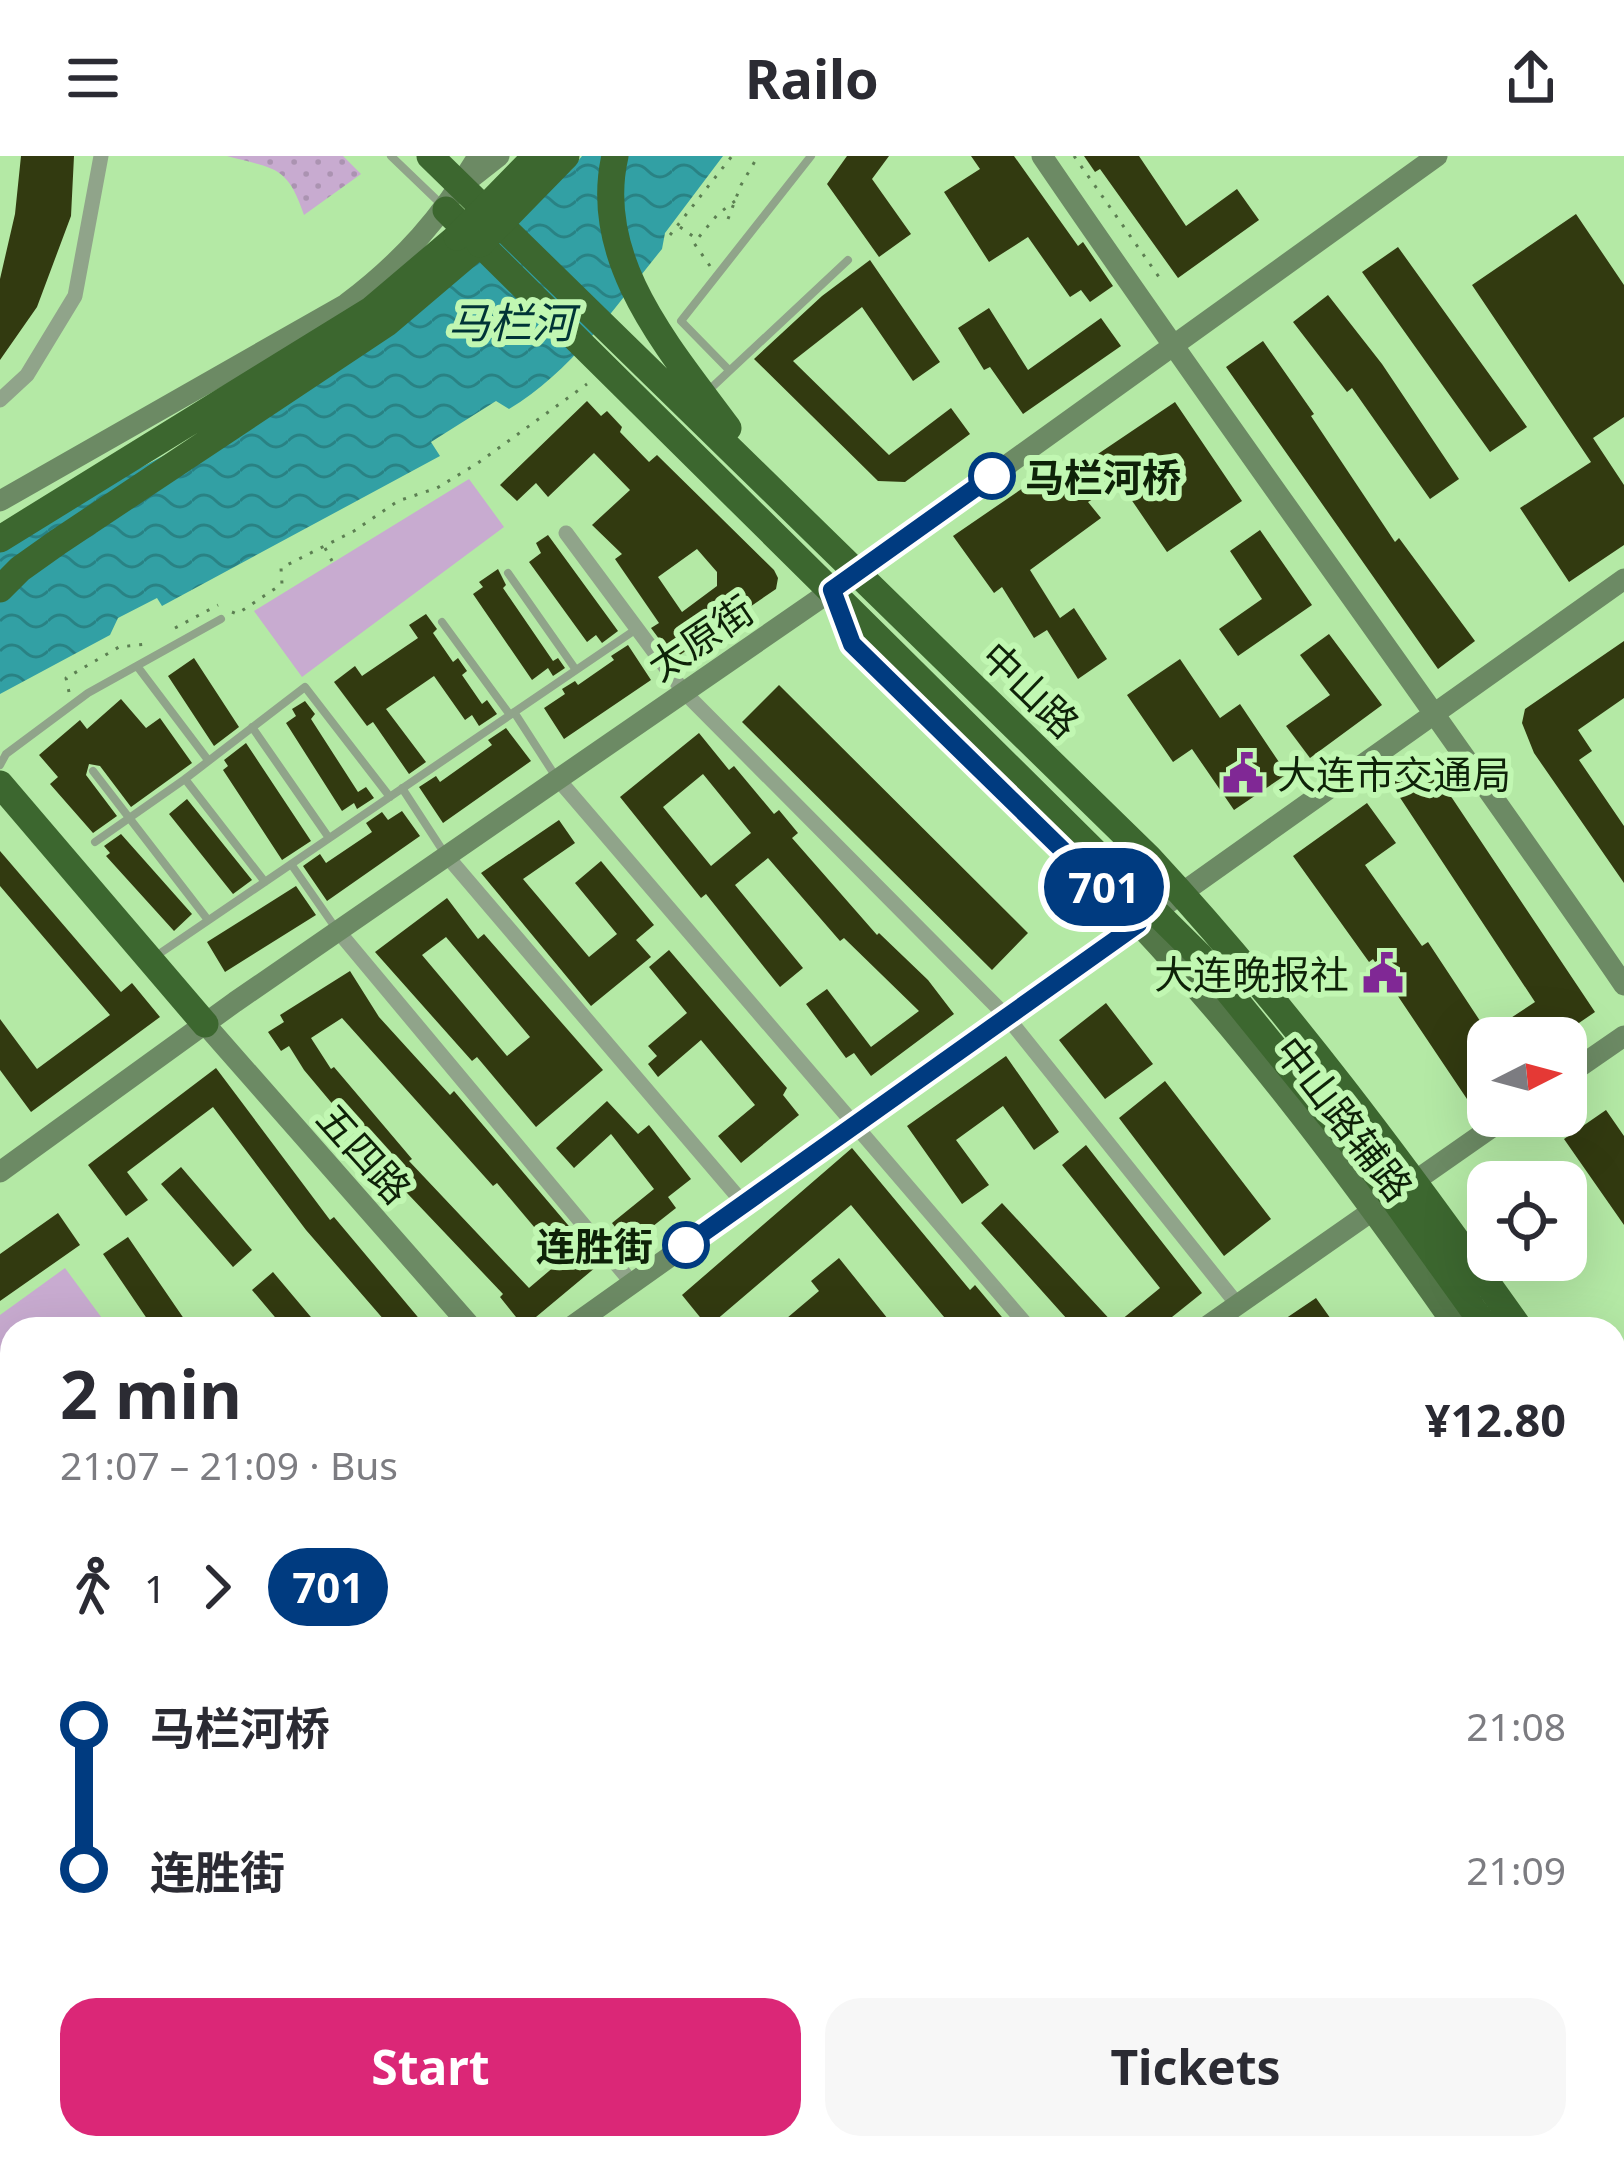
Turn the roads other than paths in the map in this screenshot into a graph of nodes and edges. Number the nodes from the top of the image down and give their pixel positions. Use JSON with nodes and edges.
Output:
{"nodes":[{"id":1,"x":101,"y":156,"type":"edge"},
{"id":2,"x":392,"y":156,"type":"edge"},
{"id":3,"x":430,"y":156,"type":"edge"},
{"id":4,"x":478,"y":156,"type":"edge"},
{"id":5,"x":499,"y":156,"type":"edge"},
{"id":6,"x":536,"y":156,"type":"edge"},
{"id":7,"x":566,"y":156,"type":"edge"},
{"id":8,"x":615,"y":156,"type":"edge"},
{"id":9,"x":811,"y":156,"type":"edge"},
{"id":10,"x":1042,"y":156,"type":"edge"},
{"id":11,"x":1437,"y":156,"type":"edge"},
{"id":12,"x":454,"y":198,"type":"junction"},
{"id":13,"x":848,"y":260,"type":"dead end"},
{"id":14,"x":1171,"y":345,"type":"junction"},
{"id":15,"x":609,"y":357,"type":"junction"},
{"id":16,"x":728,"y":369,"type":"junction"},
{"id":17,"x":704,"y":396,"type":"junction"},
{"id":18,"x":0,"y":400,"type":"edge"},
{"id":19,"x":776,"y":494,"type":"junction"},
{"id":20,"x":2,"y":518,"type":"edge"},
{"id":21,"x":566,"y":533,"type":"dead end"},
{"id":22,"x":508,"y":573,"type":"dead end"},
{"id":23,"x":857,"y":573,"type":"junction"},
{"id":24,"x":1624,"y":579,"type":"edge"},
{"id":25,"x":0,"y":589,"type":"edge"},
{"id":26,"x":832,"y":590,"type":"junction"},
{"id":27,"x":220,"y":620,"type":"dead end"},
{"id":28,"x":442,"y":622,"type":"dead end"},
{"id":29,"x":638,"y":629,"type":"junction"},
{"id":30,"x":136,"y":661,"type":"junction"},
{"id":31,"x":576,"y":670,"type":"junction"},
{"id":32,"x":684,"y":692,"type":"junction"},
{"id":33,"x":1436,"y":712,"type":"junction"},
{"id":34,"x":512,"y":714,"type":"junction"},
{"id":35,"x":252,"y":727,"type":"junction"},
{"id":36,"x":208,"y":760,"type":"junction"},
{"id":37,"x":0,"y":765,"type":"edge"},
{"id":38,"x":93,"y":771,"type":"dead end"},
{"id":39,"x":557,"y":778,"type":"junction"},
{"id":40,"x":185,"y":779,"type":"junction"},
{"id":41,"x":0,"y":784,"type":"edge"},
{"id":42,"x":402,"y":788,"type":"junction"},
{"id":43,"x":390,"y":797,"type":"junction"},
{"id":44,"x":129,"y":817,"type":"junction"},
{"id":45,"x":329,"y":838,"type":"junction"},
{"id":46,"x":95,"y":842,"type":"dead end"},
{"id":47,"x":446,"y":855,"type":"junction"},
{"id":48,"x":291,"y":864,"type":"junction"},
{"id":49,"x":265,"y":882,"type":"junction"},
{"id":50,"x":1181,"y":894,"type":"junction"},
{"id":51,"x":1147,"y":918,"type":"junction"},
{"id":52,"x":208,"y":920,"type":"junction"},
{"id":53,"x":338,"y":931,"type":"junction"},
{"id":54,"x":150,"y":960,"type":"junction"},
{"id":55,"x":1624,"y":985,"type":"edge"},
{"id":56,"x":1007,"y":1017,"type":"junction"},
{"id":57,"x":205,"y":1024,"type":"junction"},
{"id":58,"x":1624,"y":1036,"type":"edge"},
{"id":59,"x":1587,"y":1062,"type":"edge"},
{"id":60,"x":855,"y":1125,"type":"junction"},
{"id":61,"x":1478,"y":1137,"type":"edge"},
{"id":62,"x":0,"y":1172,"type":"edge"},
{"id":63,"x":1394,"y":1196,"type":"junction"},
{"id":64,"x":744,"y":1204,"type":"junction"},
{"id":65,"x":632,"y":1283,"type":"junction"},
{"id":66,"x":1237,"y":1304,"type":"junction"},
{"id":67,"x":462,"y":1317,"type":"edge"},
{"id":68,"x":585,"y":1317,"type":"edge"},
{"id":69,"x":1020,"y":1317,"type":"edge"},
{"id":70,"x":1219,"y":1317,"type":"edge"},
{"id":71,"x":1452,"y":1317,"type":"edge"},
{"id":72,"x":1479,"y":1317,"type":"edge"},
{"id":73,"x":1509,"y":1317,"type":"edge"}],
"edges":[{"from":1,"to":18,"type":"street"},
{"from":2,"to":12,"type":"lane"},
{"from":3,"to":12,"type":"highway","name":"中山路"},
{"from":4,"to":12,"type":"street"},
{"from":5,"to":12,"type":"street"},
{"from":6,"to":20,"type":"highway","bridge":true},
{"from":7,"to":25,"type":"highway","bridge":true},
{"from":8,"to":17,"type":"highway"},
{"from":9,"to":16,"type":"lane"},
{"from":10,"to":14,"type":"street"},
{"from":11,"to":14,"type":"street","name":"太原街"},
{"from":12,"to":15,"type":"highway","name":"中山路"},
{"from":12,"to":20,"type":"street"},
{"from":13,"to":16,"type":"lane"},
{"from":14,"to":23,"type":"street","name":"太原街"},
{"from":14,"to":33,"type":"street"},
{"from":15,"to":19,"type":"highway","name":"中山路"},
{"from":15,"to":26,"type":"highway","name":"中山路"},
{"from":16,"to":17,"type":"lane"},
{"from":17,"to":19,"type":"highway"},
{"from":19,"to":23,"type":"highway","name":"中山路"},
{"from":21,"to":29,"type":"street"},
{"from":22,"to":31,"type":"lane"},
{"from":23,"to":26,"type":"street","name":"太原街"},
{"from":23,"to":50,"type":"highway","name":"中山路"},
{"from":24,"to":33,"type":"street"},
{"from":26,"to":32,"type":"street","name":"太原街"},
{"from":26,"to":51,"type":"highway","name":"中山路"},
{"from":27,"to":30,"type":"lane"},
{"from":28,"to":34,"type":"lane"},
{"from":29,"to":31,"type":"lane"},
{"from":29,"to":32,"type":"street"},
{"from":30,"to":36,"type":"lane"},
{"from":30,"to":37,"type":"lane"},
{"from":31,"to":34,"type":"lane"},
{"from":32,"to":39,"type":"street","name":"太原街"},
{"from":32,"to":56,"type":"street"},
{"from":33,"to":50,"type":"street"},
{"from":33,"to":55,"type":"street"},
{"from":34,"to":39,"type":"lane"},
{"from":34,"to":42,"type":"lane"},
{"from":35,"to":36,"type":"lane"},
{"from":35,"to":43,"type":"lane"},
{"from":35,"to":45,"type":"lane"},
{"from":36,"to":40,"type":"lane"},
{"from":38,"to":44,"type":"lane"},
{"from":39,"to":47,"type":"street","name":"太原街"},
{"from":39,"to":60,"type":"street"},
{"from":40,"to":44,"type":"lane"},
{"from":40,"to":49,"type":"lane"},
{"from":41,"to":54,"type":"highway"},
{"from":42,"to":43,"type":"lane"},
{"from":42,"to":47,"type":"lane"},
{"from":43,"to":45,"type":"lane"},
{"from":44,"to":46,"type":"lane"},
{"from":44,"to":52,"type":"lane"},
{"from":45,"to":48,"type":"lane"},
{"from":47,"to":53,"type":"street","name":"太原街"},
{"from":47,"to":64,"type":"street"},
{"from":48,"to":49,"type":"lane"},
{"from":48,"to":53,"type":"lane"},
{"from":49,"to":52,"type":"lane"},
{"from":50,"to":51,"type":"street"},
{"from":50,"to":63,"type":"highway","name":"中山路"},
{"from":51,"to":56,"type":"street"},
{"from":51,"to":63,"type":"highway","name":"中山路"},
{"from":52,"to":54,"type":"lane"},
{"from":53,"to":57,"type":"street","name":"太原街"},
{"from":53,"to":65,"type":"street"},
{"from":54,"to":57,"type":"highway"},
{"from":56,"to":60,"type":"street"},
{"from":56,"to":66,"type":"street"},
{"from":57,"to":62,"type":"street","name":"太原街"},
{"from":57,"to":67,"type":"street","name":"五四路"},
{"from":58,"to":59,"type":"street"},
{"from":60,"to":64,"type":"street"},
{"from":60,"to":69,"type":"street"},
{"from":61,"to":63,"type":"street"},
{"from":63,"to":66,"type":"street"},
{"from":63,"to":71,"type":"main road","name":"中山路辅路"},
{"from":63,"to":72,"type":"highway","name":"中山路"},
{"from":63,"to":73,"type":"highway","name":"中山路"},
{"from":64,"to":65,"type":"street"},
{"from":65,"to":68,"type":"street"},
{"from":66,"to":70,"type":"street"}]}
